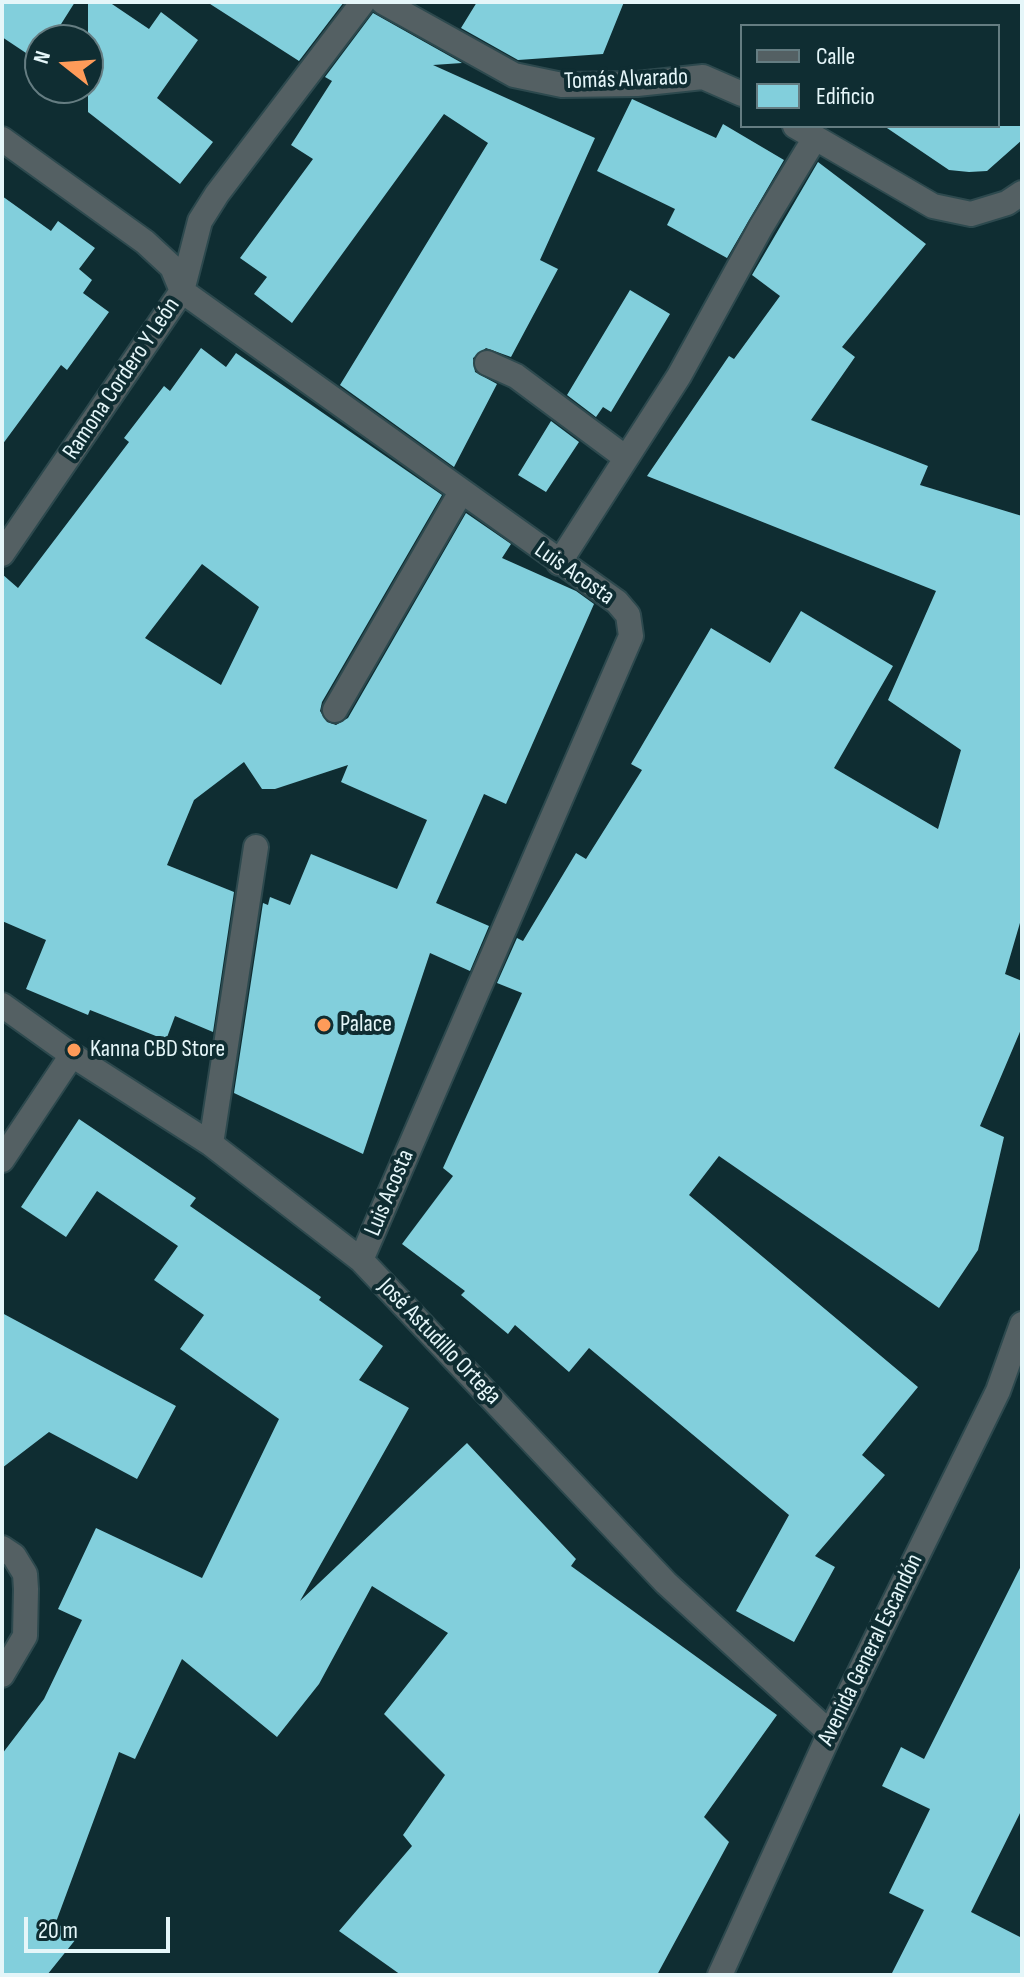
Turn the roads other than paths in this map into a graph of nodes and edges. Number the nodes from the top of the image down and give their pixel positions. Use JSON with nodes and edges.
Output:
{"nodes":[{"id":1,"x":363,"y":2,"type":"edge"},
{"id":2,"x":383,"y":2,"type":"edge"},
{"id":3,"x":740,"y":93,"type":"edge"},
{"id":4,"x":805,"y":132,"type":"edge"},
{"id":5,"x":2,"y":139,"type":"edge"},
{"id":6,"x":1022,"y":193,"type":"edge"},
{"id":7,"x":182,"y":291,"type":"junction"},
{"id":8,"x":487,"y":363,"type":"dead end"},
{"id":9,"x":626,"y":458,"type":"junction"},
{"id":10,"x":461,"y":492,"type":"junction"},
{"id":11,"x":2,"y":554,"type":"edge"},
{"id":12,"x":559,"y":563,"type":"junction"},
{"id":13,"x":335,"y":710,"type":"dead end"},
{"id":14,"x":256,"y":847,"type":"dead end"},
{"id":15,"x":2,"y":1005,"type":"edge"},
{"id":16,"x":72,"y":1055,"type":"junction"},
{"id":17,"x":211,"y":1144,"type":"junction"},
{"id":18,"x":2,"y":1160,"type":"edge"},
{"id":19,"x":361,"y":1260,"type":"junction"},
{"id":20,"x":1022,"y":1324,"type":"edge"},
{"id":21,"x":2,"y":1548,"type":"edge"},
{"id":22,"x":2,"y":1675,"type":"edge"},
{"id":23,"x":830,"y":1733,"type":"junction"},
{"id":24,"x":720,"y":1975,"type":"edge"}],
"edges":[{"from":1,"to":7,"type":"street","name":"Ramona Cordero Y León"},
{"from":2,"to":3,"type":"street","name":"Tomás Alvarado"},
{"from":4,"to":6,"type":"street"},
{"from":4,"to":9,"type":"street"},
{"from":5,"to":7,"type":"street","name":"Luis Acosta"},
{"from":7,"to":10,"type":"street","name":"Luis Acosta"},
{"from":7,"to":11,"type":"street","name":"Ramona Cordero Y León"},
{"from":8,"to":9,"type":"street"},
{"from":9,"to":12,"type":"street"},
{"from":10,"to":12,"type":"street","name":"Luis Acosta"},
{"from":10,"to":13,"type":"street"},
{"from":12,"to":19,"type":"street","name":"Luis Acosta"},
{"from":14,"to":17,"type":"street"},
{"from":15,"to":16,"type":"street","name":"José Astudillo Ortega"},
{"from":16,"to":17,"type":"street","name":"José Astudillo Ortega"},
{"from":16,"to":18,"type":"street"},
{"from":17,"to":19,"type":"street","name":"José Astudillo Ortega"},
{"from":19,"to":23,"type":"street","name":"José Astudillo Ortega"},
{"from":20,"to":23,"type":"street","name":"Avenida General Escandón"},
{"from":21,"to":22,"type":"street"},
{"from":23,"to":24,"type":"street","name":"Avenida General Escandón"}]}
